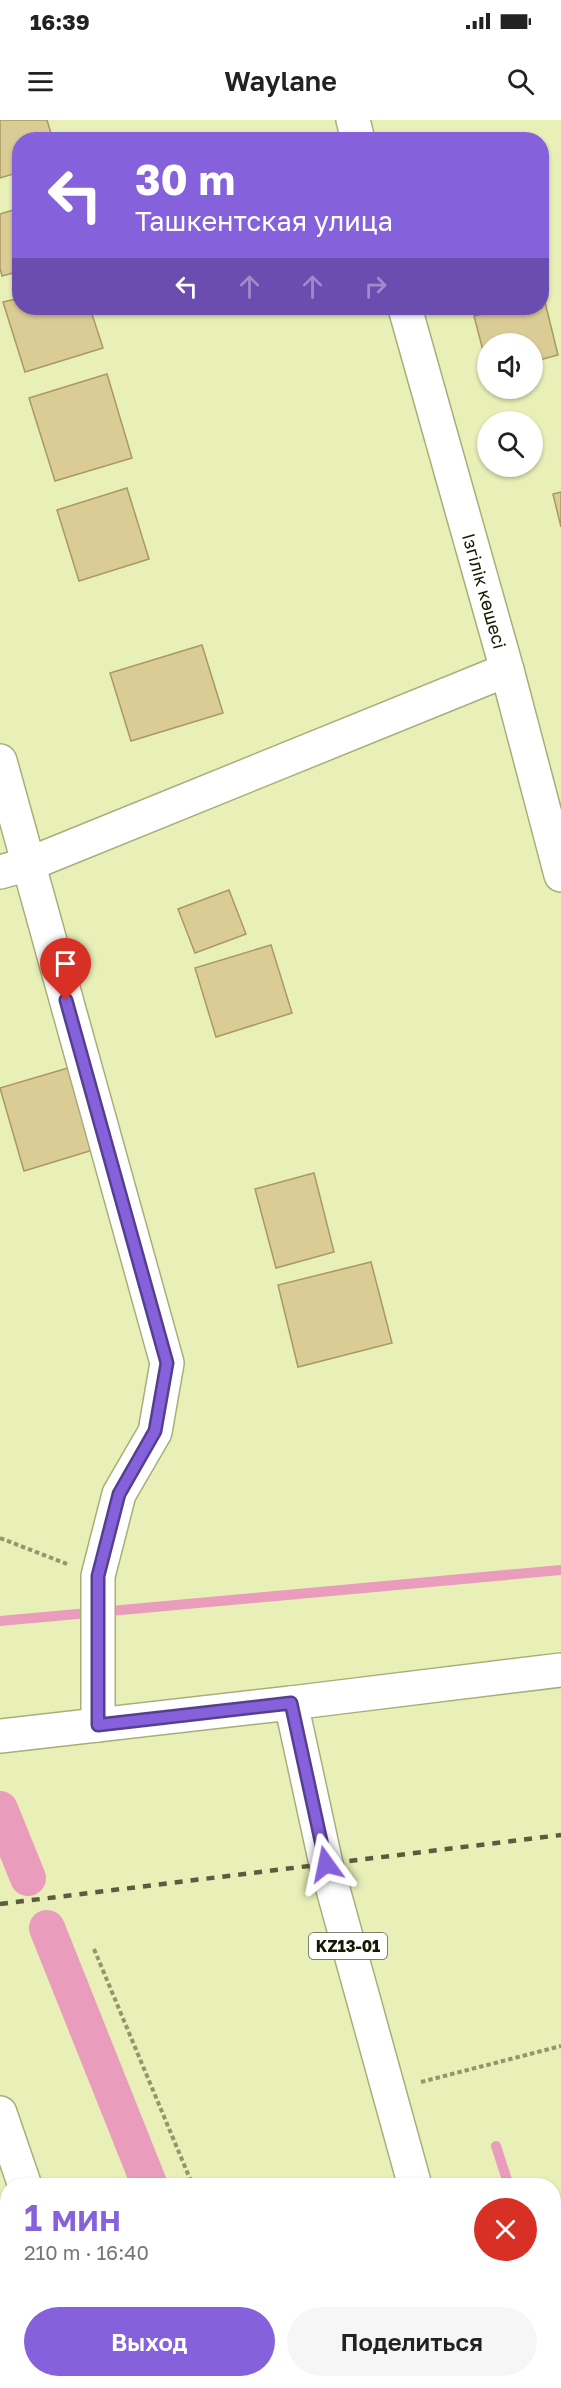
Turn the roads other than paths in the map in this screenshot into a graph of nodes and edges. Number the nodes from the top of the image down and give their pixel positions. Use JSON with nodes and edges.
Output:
{"nodes":[{"id":1,"x":407,"y":315,"type":"edge"},
{"id":2,"x":507,"y":670,"type":"junction"},
{"id":3,"x":0,"y":761,"type":"edge"},
{"id":4,"x":14,"y":868,"type":"edge"},
{"id":5,"x":561,"y":875,"type":"edge"},
{"id":6,"x":561,"y":1670,"type":"edge"},
{"id":7,"x":291,"y":1703,"type":"junction"},
{"id":8,"x":98,"y":1725,"type":"junction"},
{"id":9,"x":0,"y":1736,"type":"edge"},
{"id":10,"x":0,"y":2113,"type":"edge"},
{"id":11,"x":22,"y":2178,"type":"edge"},
{"id":12,"x":413,"y":2178,"type":"edge"}],
"edges":[{"from":1,"to":2,"type":"street","name":"Ізгілік көшесі"},
{"from":2,"to":4,"type":"street"},
{"from":2,"to":5,"type":"street","name":"Ізгілік көшесі"},
{"from":3,"to":4,"type":"street"},
{"from":4,"to":8,"type":"street"},
{"from":6,"to":7,"type":"street"},
{"from":7,"to":8,"type":"street"},
{"from":7,"to":12,"type":"street","number":"KZ13-01"},
{"from":8,"to":9,"type":"street"},
{"from":10,"to":11,"type":"street"}]}
